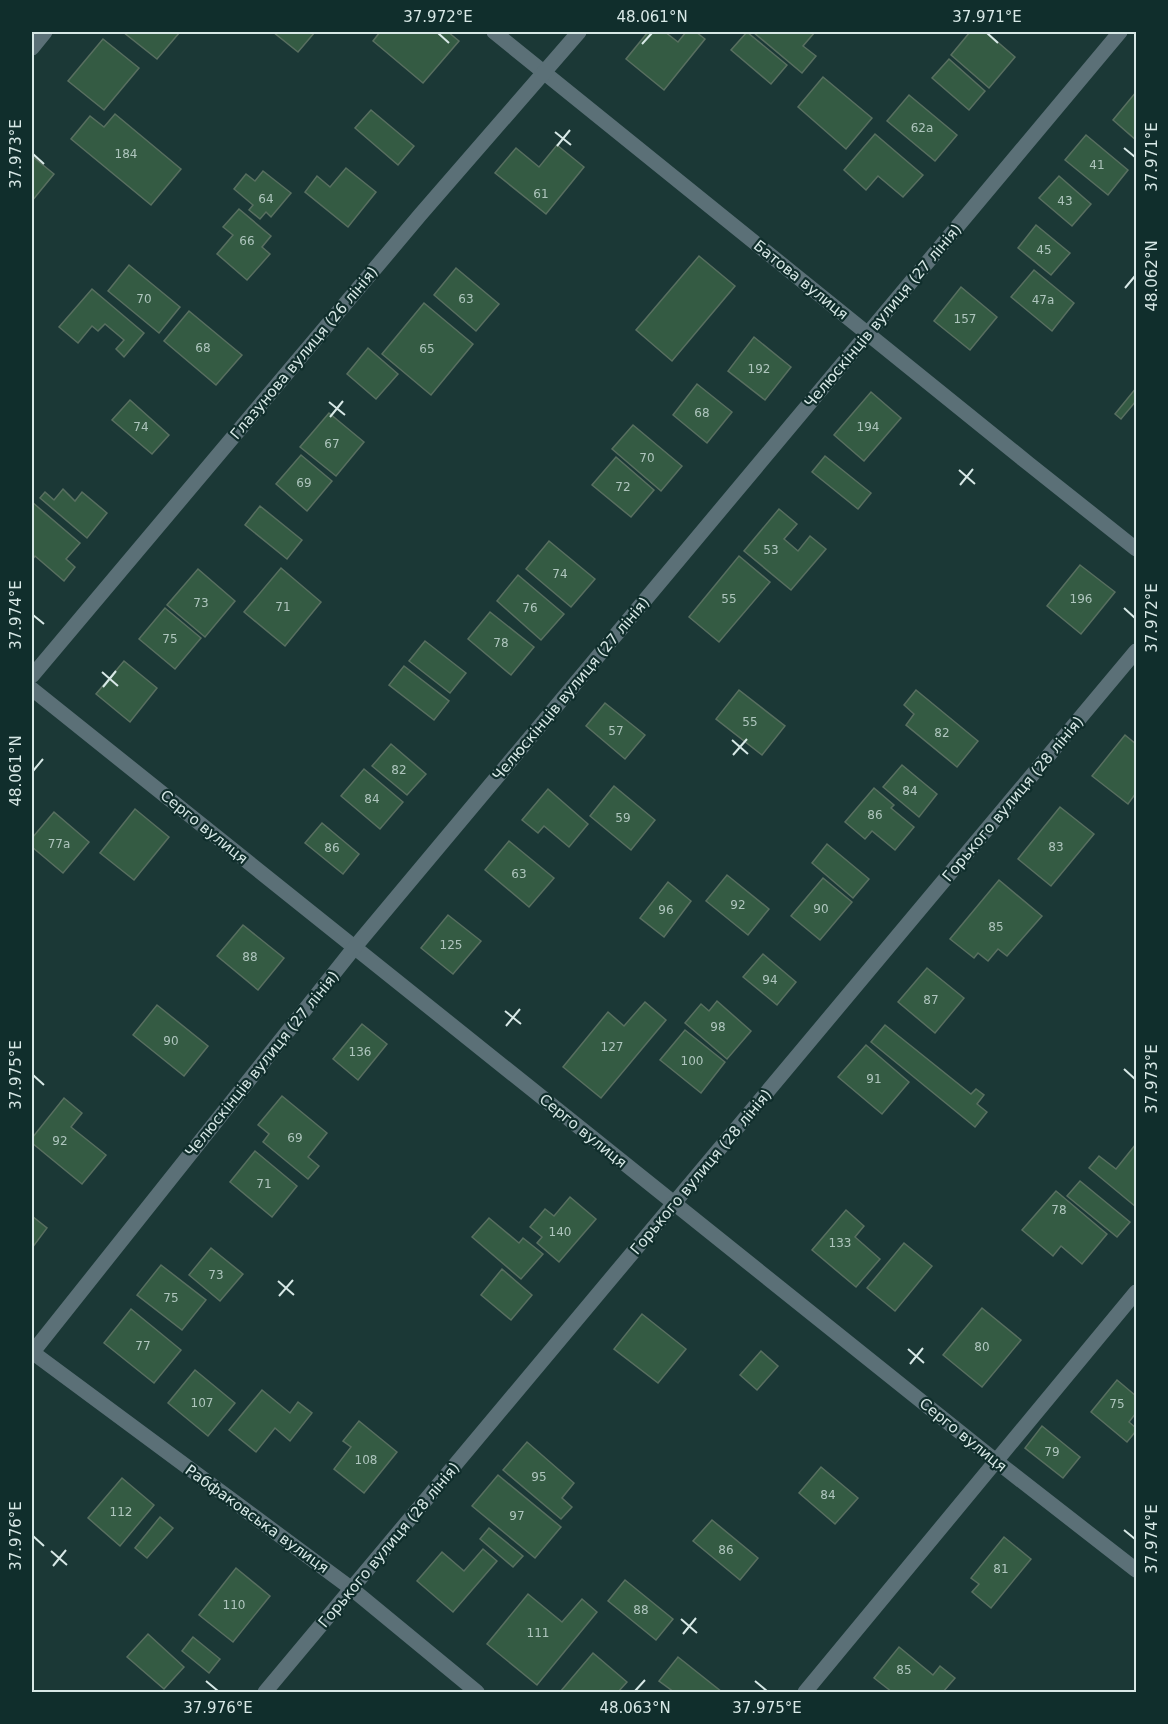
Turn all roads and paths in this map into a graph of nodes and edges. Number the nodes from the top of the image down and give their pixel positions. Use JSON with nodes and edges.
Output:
{"nodes":[{"id":1,"x":45,"y":32,"type":"edge"},
{"id":2,"x":494,"y":32,"type":"edge"},
{"id":3,"x":579,"y":32,"type":"edge"},
{"id":4,"x":1119,"y":32,"type":"edge"},
{"id":5,"x":32,"y":48,"type":"edge"},
{"id":6,"x":545,"y":72,"type":"junction"},
{"id":7,"x":868,"y":335,"type":"junction"},
{"id":8,"x":1137,"y":549,"type":"edge"},
{"id":9,"x":1137,"y":651,"type":"edge"},
{"id":10,"x":32,"y":676,"type":"edge"},
{"id":11,"x":32,"y":689,"type":"edge"},
{"id":12,"x":354,"y":948,"type":"junction"},
{"id":13,"x":674,"y":1204,"type":"junction"},
{"id":14,"x":1137,"y":1292,"type":"edge"},
{"id":15,"x":32,"y":1352,"type":"edge"},
{"id":16,"x":996,"y":1461,"type":"junction"},
{"id":17,"x":1137,"y":1570,"type":"edge"},
{"id":18,"x":352,"y":1589,"type":"junction"},
{"id":19,"x":265,"y":1692,"type":"edge"},
{"id":20,"x":477,"y":1692,"type":"edge"},
{"id":21,"x":805,"y":1692,"type":"edge"}],
"edges":[{"from":1,"to":5,"type":"street"},
{"from":2,"to":6,"type":"street","name":"Батова вулиця"},
{"from":3,"to":6,"type":"street","name":"Глазунова вулиця (26 лiнiя)"},
{"from":4,"to":7,"type":"street","name":"Челюскінців вулиця (27 лiнiя)"},
{"from":6,"to":7,"type":"street","name":"Батова вулиця"},
{"from":6,"to":10,"type":"street","name":"Глазунова вулиця (26 лiнiя)"},
{"from":7,"to":8,"type":"street","name":"Батова вулиця"},
{"from":7,"to":12,"type":"street","name":"Челюскінців вулиця (27 лiнiя)"},
{"from":9,"to":13,"type":"street","name":"Горького вулиця (28 лiнiя)"},
{"from":11,"to":12,"type":"street","name":"Серго вулиця"},
{"from":12,"to":13,"type":"street","name":"Серго вулиця"},
{"from":12,"to":15,"type":"street","name":"Челюскінців вулиця (27 лiнiя)"},
{"from":13,"to":16,"type":"street","name":"Серго вулиця"},
{"from":13,"to":18,"type":"street","name":"Горького вулиця (28 лiнiя)"},
{"from":14,"to":16,"type":"street"},
{"from":15,"to":18,"type":"street","name":"Рабфаковська вулиця"},
{"from":16,"to":17,"type":"street","name":"Серго вулиця"},
{"from":16,"to":21,"type":"street"},
{"from":18,"to":19,"type":"street","name":"Горького вулиця (28 лiнiя)"},
{"from":18,"to":20,"type":"street","name":"Рабфаковська вулиця"}]}
